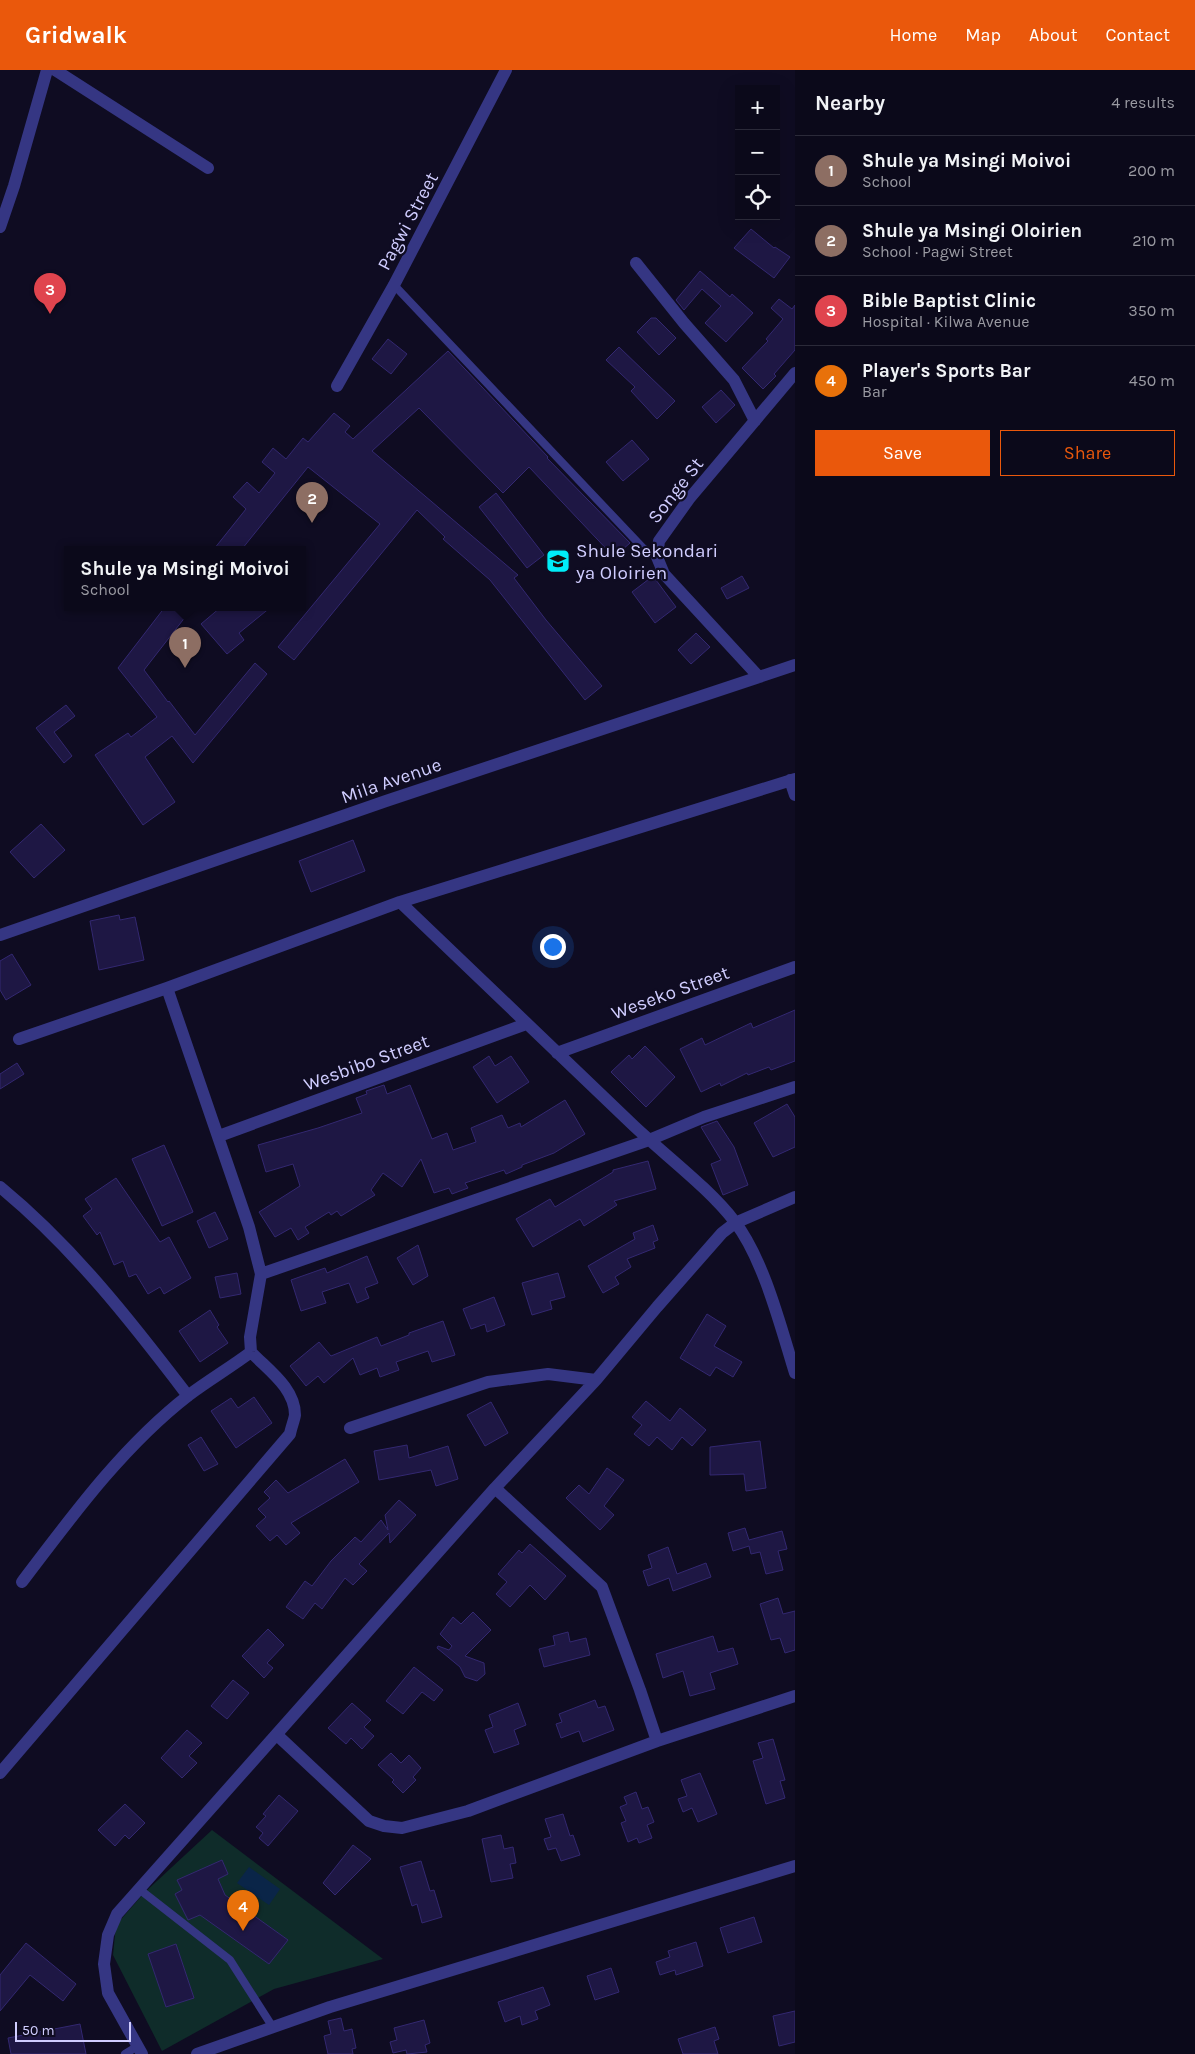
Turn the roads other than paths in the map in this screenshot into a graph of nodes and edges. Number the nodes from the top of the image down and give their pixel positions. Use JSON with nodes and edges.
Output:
{"nodes":[{"id":1,"x":47,"y":70,"type":"edge"},
{"id":2,"x":55,"y":70,"type":"edge"},
{"id":3,"x":506,"y":70,"type":"edge"},
{"id":4,"x":208,"y":168,"type":"dead end"},
{"id":5,"x":0,"y":227,"type":"edge"},
{"id":6,"x":636,"y":263,"type":"dead end"},
{"id":7,"x":394,"y":285,"type":"junction"},
{"id":8,"x":795,"y":373,"type":"edge"},
{"id":9,"x":336,"y":386,"type":"dead end"},
{"id":10,"x":755,"y":421,"type":"junction"},
{"id":11,"x":657,"y":557,"type":"junction"},
{"id":12,"x":795,"y":665,"type":"edge"},
{"id":13,"x":759,"y":677,"type":"junction"},
{"id":14,"x":793,"y":780,"type":"edge"},
{"id":15,"x":795,"y":795,"type":"edge"},
{"id":16,"x":400,"y":902,"type":"junction"},
{"id":17,"x":0,"y":935,"type":"edge"},
{"id":18,"x":795,"y":967,"type":"edge"},
{"id":19,"x":167,"y":988,"type":"junction"},
{"id":20,"x":526,"y":1024,"type":"junction"},
{"id":21,"x":18,"y":1039,"type":"dead end"},
{"id":22,"x":557,"y":1053,"type":"junction"},
{"id":23,"x":795,"y":1087,"type":"edge"},
{"id":24,"x":219,"y":1136,"type":"junction"},
{"id":25,"x":648,"y":1140,"type":"junction"},
{"id":26,"x":0,"y":1187,"type":"edge"},
{"id":27,"x":795,"y":1197,"type":"edge"},
{"id":28,"x":736,"y":1222,"type":"junction"},
{"id":29,"x":261,"y":1274,"type":"junction"},
{"id":30,"x":251,"y":1352,"type":"junction"},
{"id":31,"x":795,"y":1373,"type":"edge"},
{"id":32,"x":596,"y":1380,"type":"junction"},
{"id":33,"x":188,"y":1396,"type":"junction"},
{"id":34,"x":350,"y":1428,"type":"dead end"},
{"id":35,"x":495,"y":1488,"type":"junction"},
{"id":36,"x":22,"y":1582,"type":"dead end"},
{"id":37,"x":795,"y":1696,"type":"edge"},
{"id":38,"x":277,"y":1735,"type":"junction"},
{"id":39,"x":657,"y":1741,"type":"junction"},
{"id":40,"x":0,"y":1773,"type":"edge"},
{"id":41,"x":795,"y":1866,"type":"edge"},
{"id":42,"x":139,"y":1889,"type":"junction"},
{"id":43,"x":272,"y":2026,"type":"junction"},
{"id":44,"x":140,"y":2050,"type":"edge"},
{"id":45,"x":125,"y":2054,"type":"edge"},
{"id":46,"x":198,"y":2054,"type":"edge"}],
"edges":[{"from":1,"to":5,"type":"street"},
{"from":2,"to":4,"type":"street"},
{"from":3,"to":7,"type":"street","name":"Pagwi Street"},
{"from":6,"to":10,"type":"street"},
{"from":7,"to":9,"type":"street","name":"Pagwi Street"},
{"from":7,"to":11,"type":"lane"},
{"from":8,"to":10,"type":"street","name":"Songe St"},
{"from":10,"to":11,"type":"street","name":"Songe St"},
{"from":11,"to":13,"type":"street"},
{"from":12,"to":13,"type":"street","name":"Mila Avenue"},
{"from":13,"to":17,"type":"street","name":"Mila Avenue"},
{"from":14,"to":15,"type":"street"},
{"from":14,"to":16,"type":"street"},
{"from":16,"to":19,"type":"street"},
{"from":16,"to":20,"type":"street"},
{"from":18,"to":22,"type":"street","name":"Weseko Street"},
{"from":19,"to":21,"type":"street"},
{"from":19,"to":24,"type":"street"},
{"from":20,"to":22,"type":"street"},
{"from":20,"to":24,"type":"street","name":"Wesbibo Street"},
{"from":22,"to":25,"type":"street"},
{"from":23,"to":25,"type":"street"},
{"from":24,"to":29,"type":"street"},
{"from":25,"to":28,"type":"street"},
{"from":25,"to":29,"type":"street"},
{"from":26,"to":33,"type":"street"},
{"from":27,"to":28,"type":"street"},
{"from":28,"to":31,"type":"street"},
{"from":28,"to":32,"type":"street"},
{"from":29,"to":30,"type":"street"},
{"from":30,"to":33,"type":"street"},
{"from":30,"to":40,"type":"street"},
{"from":32,"to":34,"type":"street"},
{"from":32,"to":35,"type":"street"},
{"from":33,"to":36,"type":"street"},
{"from":35,"to":38,"type":"street"},
{"from":35,"to":39,"type":"street"},
{"from":37,"to":39,"type":"street"},
{"from":38,"to":39,"type":"street"},
{"from":38,"to":42,"type":"street"},
{"from":41,"to":43,"type":"street"},
{"from":42,"to":43,"type":"lane"},
{"from":42,"to":44,"type":"street"},
{"from":43,"to":46,"type":"street"},
{"from":44,"to":45,"type":"lane"}]}
